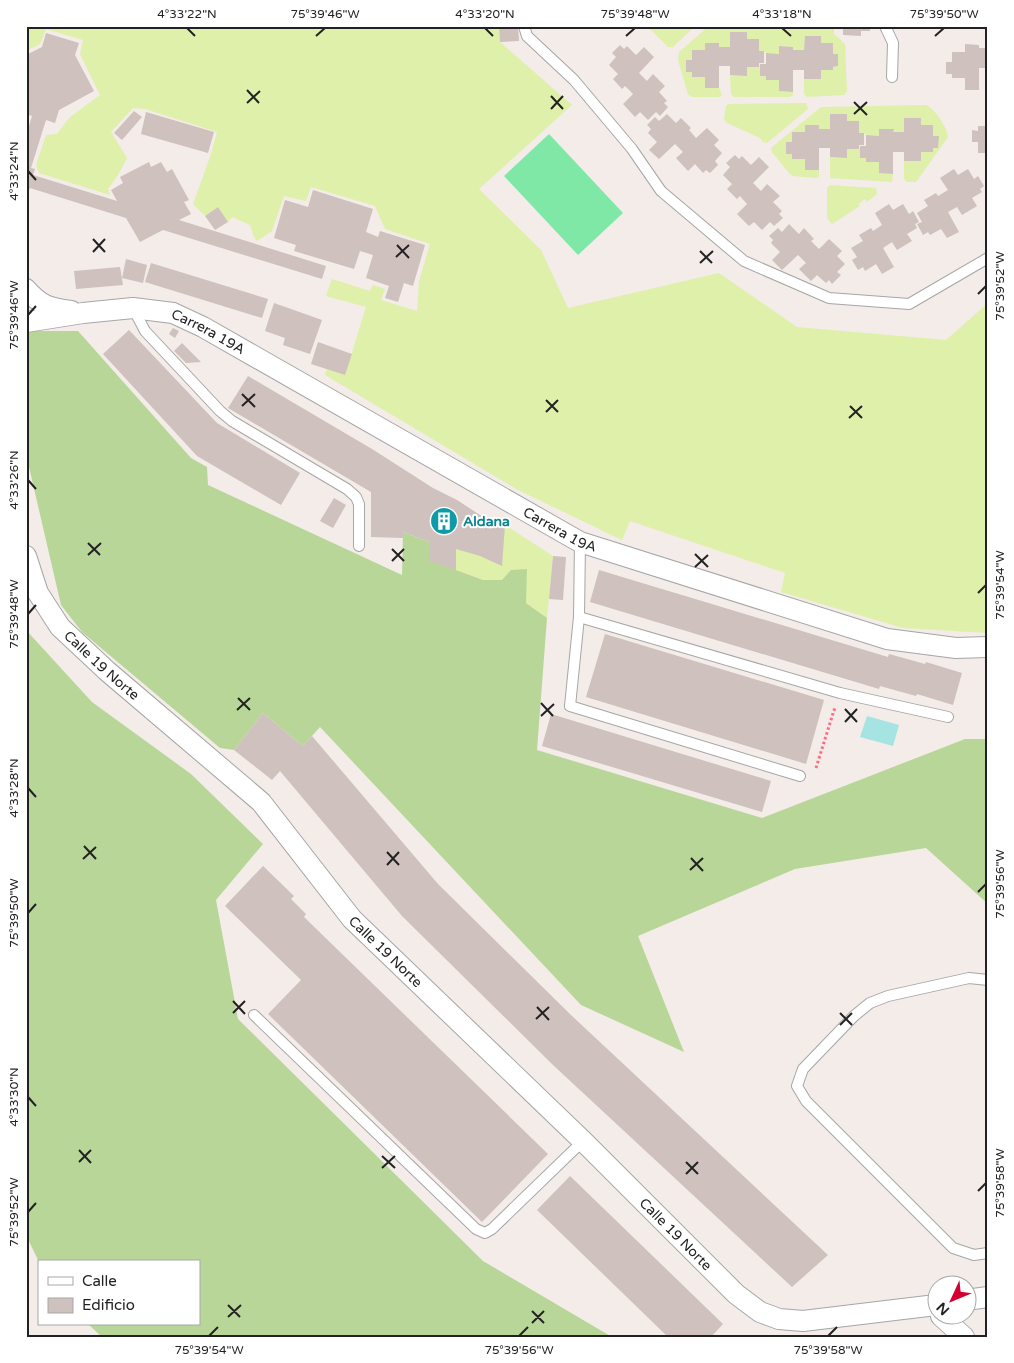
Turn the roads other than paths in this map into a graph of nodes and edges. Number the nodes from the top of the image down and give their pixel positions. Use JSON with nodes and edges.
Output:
{"nodes":[{"id":1,"x":524,"y":26,"type":"edge"},
{"id":2,"x":885,"y":26,"type":"edge"},
{"id":3,"x":892,"y":77,"type":"dead end"},
{"id":4,"x":988,"y":258,"type":"edge"},
{"id":5,"x":26,"y":289,"type":"edge"},
{"id":6,"x":133,"y":308,"type":"junction"},
{"id":7,"x":83,"y":313,"type":"junction"},
{"id":8,"x":26,"y":322,"type":"edge"},
{"id":9,"x":580,"y":542,"type":"junction"},
{"id":10,"x":359,"y":546,"type":"dead end"},
{"id":11,"x":26,"y":556,"type":"edge"},
{"id":12,"x":579,"y":617,"type":"junction"},
{"id":13,"x":988,"y":646,"type":"edge"},
{"id":14,"x":948,"y":717,"type":"dead end"},
{"id":15,"x":800,"y":776,"type":"road end"},
{"id":16,"x":988,"y":980,"type":"edge"},
{"id":17,"x":254,"y":1015,"type":"dead end"},
{"id":18,"x":583,"y":1141,"type":"junction"},
{"id":19,"x":988,"y":1253,"type":"edge"},
{"id":20,"x":926,"y":1310,"type":"edge"},
{"id":21,"x":953,"y":1326,"type":"edge"},
{"id":22,"x":964,"y":1337,"type":"edge"}],
"edges":[{"from":1,"to":4,"type":"lane"},
{"from":2,"to":3,"type":"lane"},
{"from":5,"to":7,"type":"street","name":"Carrera 19A"},
{"from":6,"to":7,"type":"street","name":"Carrera 19A"},
{"from":6,"to":9,"type":"street","name":"Carrera 19A"},
{"from":6,"to":10,"type":"lane"},
{"from":7,"to":8,"type":"street","name":"Carrera 19A"},
{"from":9,"to":12,"type":"lane"},
{"from":9,"to":13,"type":"street","name":"Carrera 19A"},
{"from":11,"to":18,"type":"street","name":"Calle 19 Norte"},
{"from":12,"to":14,"type":"lane"},
{"from":12,"to":15,"type":"lane"},
{"from":16,"to":19,"type":"lane"},
{"from":17,"to":18,"type":"lane"},
{"from":18,"to":20,"type":"street","name":"Calle 19 Norte"},
{"from":21,"to":22,"type":"street"}]}
